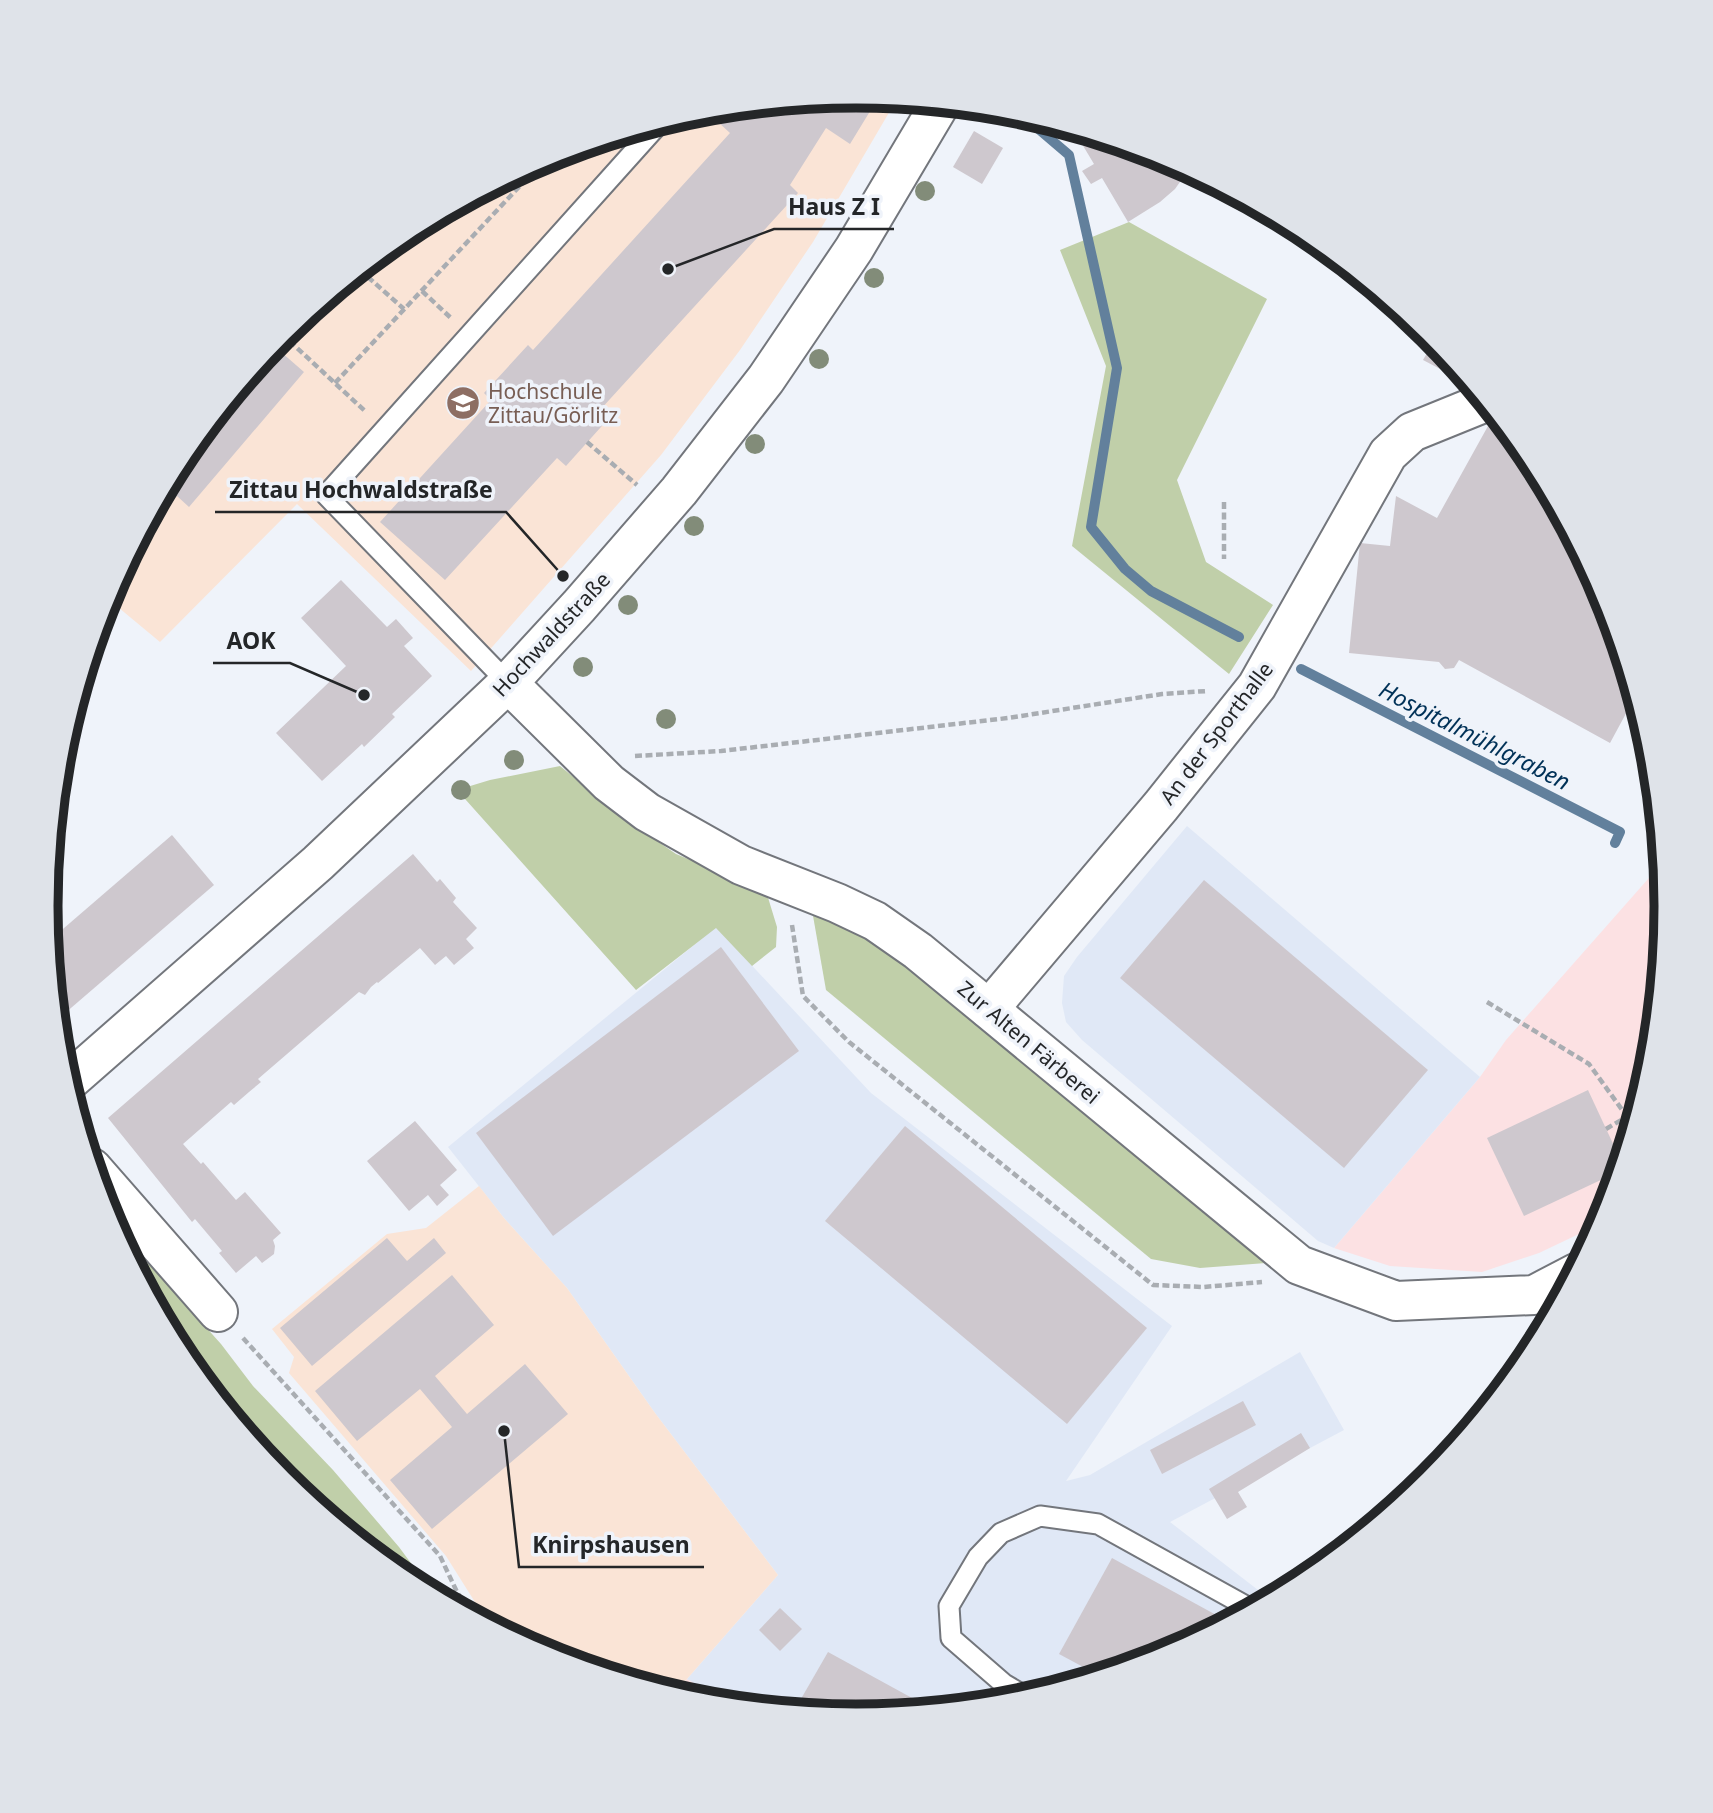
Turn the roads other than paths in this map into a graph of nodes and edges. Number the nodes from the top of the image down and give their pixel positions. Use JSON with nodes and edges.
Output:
{"nodes":[{"id":1,"x":935,"y":112,"type":"edge"},
{"id":2,"x":648,"y":135,"type":"edge"},
{"id":3,"x":1478,"y":405,"type":"edge"},
{"id":4,"x":508,"y":683,"type":"junction"},
{"id":5,"x":989,"y":1009,"type":"junction"},
{"id":6,"x":76,"y":1075,"type":"edge"},
{"id":7,"x":110,"y":1188,"type":"edge"},
{"id":8,"x":1562,"y":1280,"type":"edge"},
{"id":9,"x":218,"y":1312,"type":"road end"},
{"id":10,"x":1243,"y":1605,"type":"edge"},
{"id":11,"x":1014,"y":1690,"type":"edge"}],
"edges":[{"from":1,"to":4,"type":"street","name":"Hochwaldstraße"},
{"from":2,"to":4,"type":"lane"},
{"from":3,"to":5,"type":"street","name":"An der Sporthalle"},
{"from":4,"to":5,"type":"street","name":"Zur Alten Färberei"},
{"from":4,"to":6,"type":"street","name":"Hochwaldstraße"},
{"from":5,"to":8,"type":"street","name":"Zur Alten Färberei"},
{"from":7,"to":9,"type":"street"},
{"from":10,"to":11,"type":"lane"}]}
